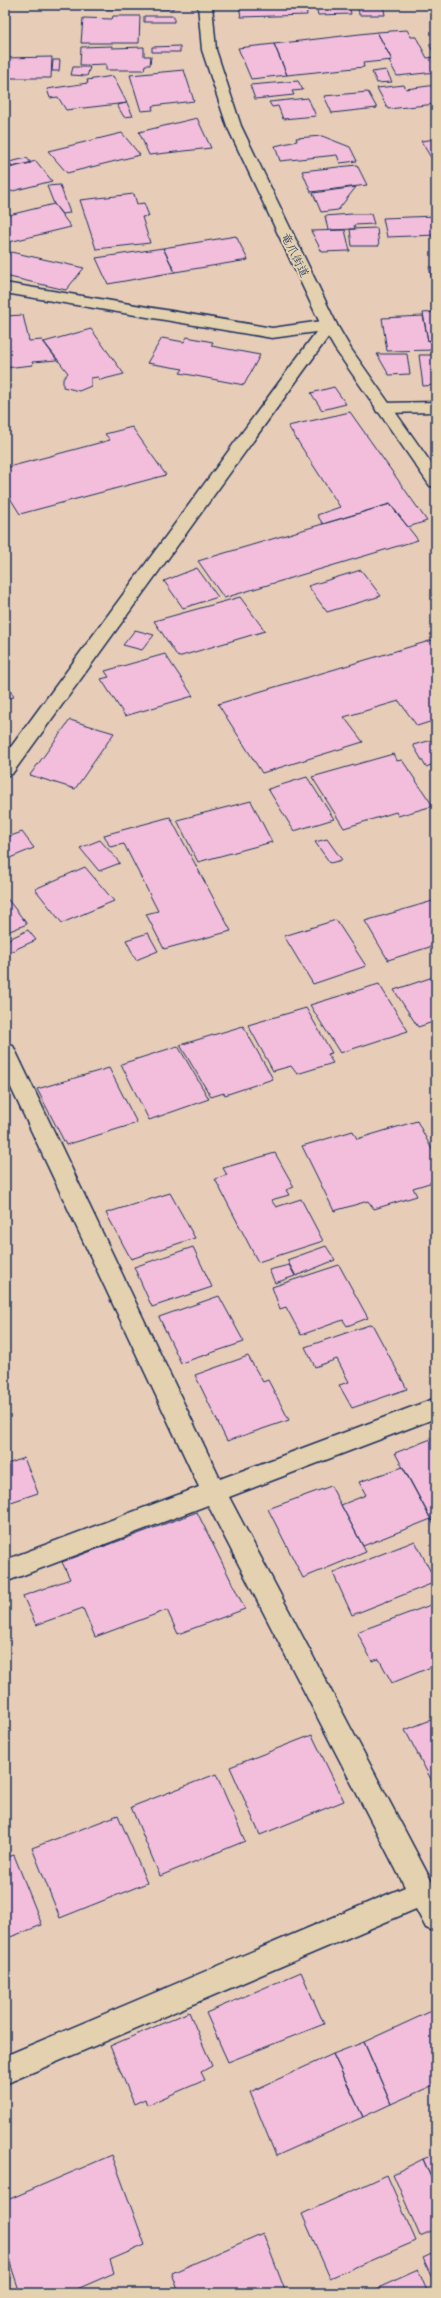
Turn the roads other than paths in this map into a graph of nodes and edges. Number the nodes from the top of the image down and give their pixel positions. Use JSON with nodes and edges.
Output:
{"nodes":[{"id":1,"x":205,"y":5,"type":"edge"},
{"id":2,"x":5,"y":288,"type":"edge"},
{"id":3,"x":329,"y":325,"type":"junction"},
{"id":4,"x":436,"y":407,"type":"edge"},
{"id":5,"x":384,"y":408,"type":"junction"},
{"id":6,"x":436,"y":482,"type":"edge"},
{"id":7,"x":5,"y":769,"type":"edge"},
{"id":8,"x":5,"y":1052,"type":"edge"},
{"id":9,"x":436,"y":1408,"type":"edge"},
{"id":10,"x":213,"y":1491,"type":"junction"},
{"id":11,"x":5,"y":1571,"type":"edge"},
{"id":12,"x":423,"y":1893,"type":"junction"},
{"id":13,"x":436,"y":1920,"type":"edge"},
{"id":14,"x":5,"y":2070,"type":"edge"}],
"edges":[{"from":1,"to":3,"type":"street","name":"竜爪街道"},
{"from":2,"to":3,"type":"street"},
{"from":3,"to":5,"type":"street","name":"竜爪街道"},
{"from":3,"to":7,"type":"street"},
{"from":4,"to":5,"type":"street"},
{"from":5,"to":6,"type":"street","name":"竜爪街道"},
{"from":8,"to":10,"type":"street"},
{"from":9,"to":10,"type":"street"},
{"from":10,"to":11,"type":"street"},
{"from":10,"to":12,"type":"street"},
{"from":12,"to":13,"type":"street"},
{"from":12,"to":14,"type":"street"}]}
